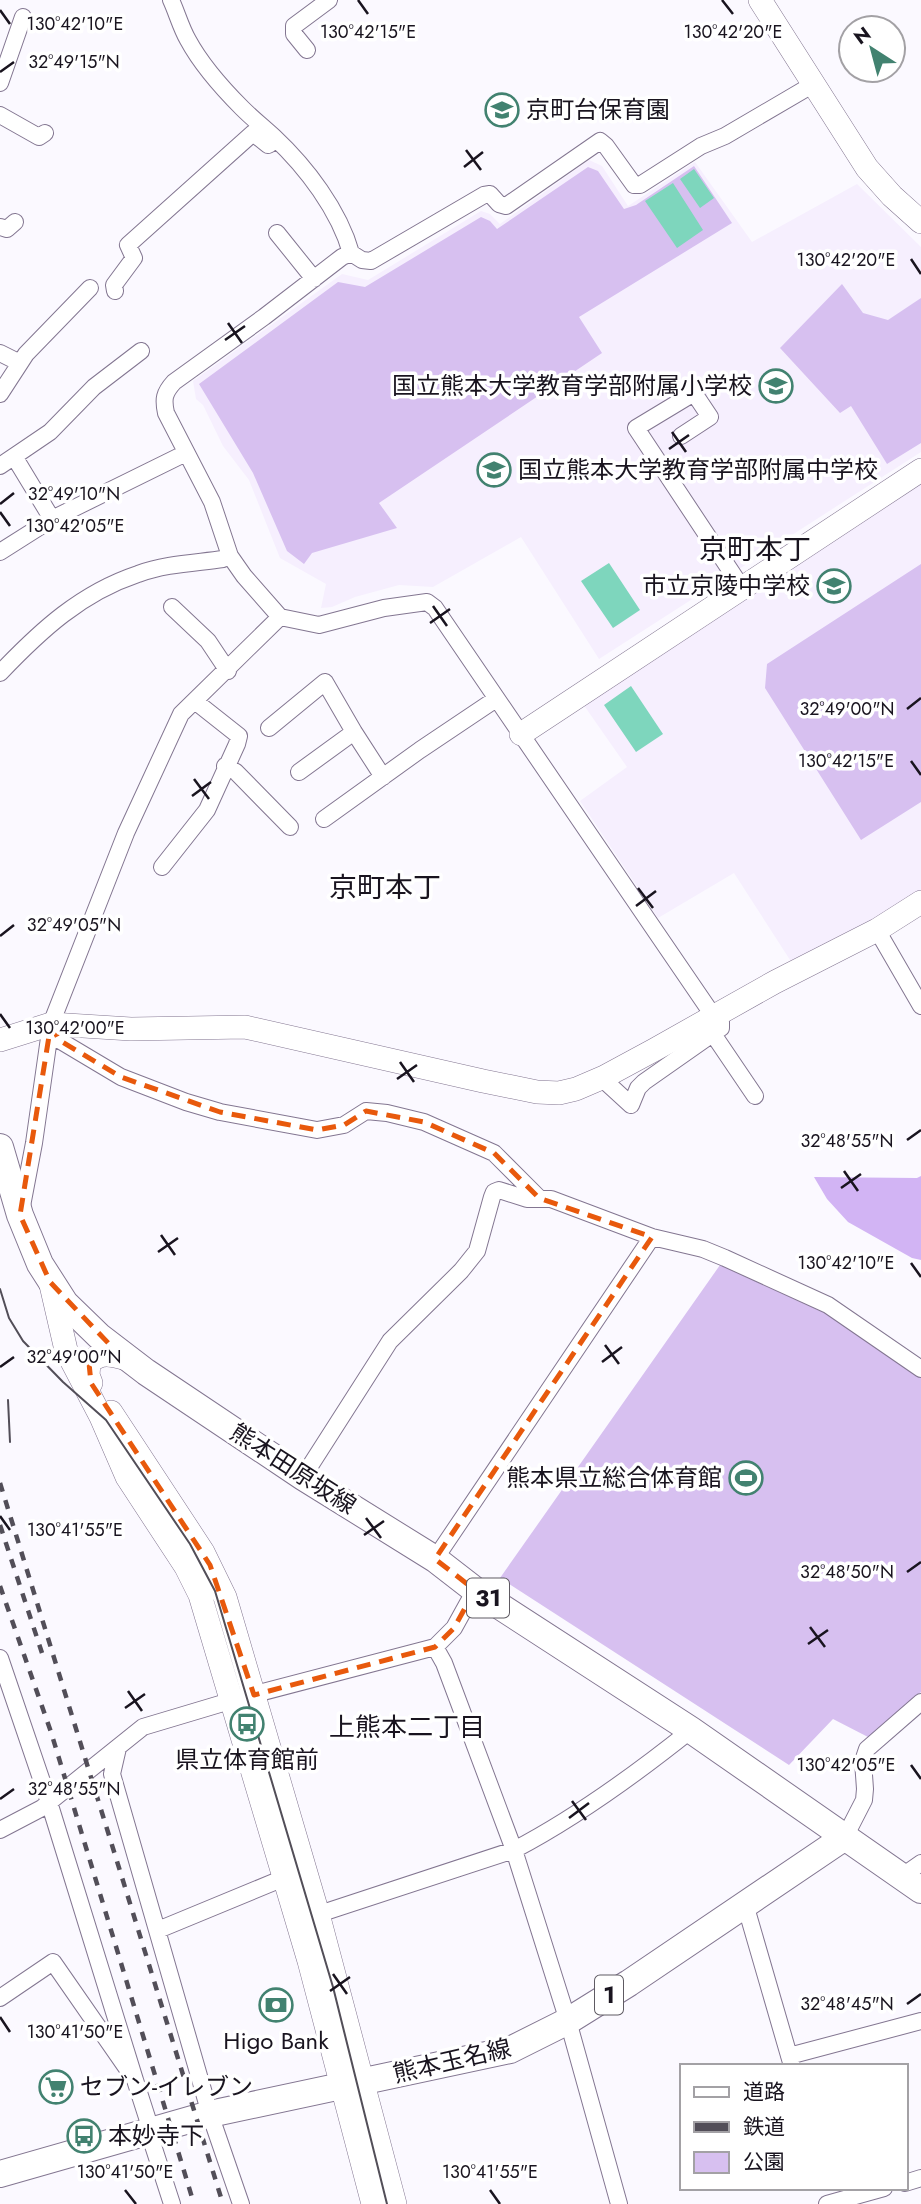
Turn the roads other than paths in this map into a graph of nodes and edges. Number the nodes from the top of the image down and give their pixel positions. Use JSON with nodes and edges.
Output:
{"nodes":[{"id":1,"x":172,"y":0,"type":"edge"},
{"id":2,"x":329,"y":0,"type":"edge"},
{"id":3,"x":760,"y":0,"type":"edge"},
{"id":4,"x":23,"y":18,"type":"dead end"},
{"id":5,"x":307,"y":50,"type":"dead end"},
{"id":6,"x":1,"y":76,"type":"edge"},
{"id":7,"x":812,"y":85,"type":"junction"},
{"id":8,"x":0,"y":115,"type":"edge"},
{"id":9,"x":45,"y":133,"type":"dead end"},
{"id":10,"x":276,"y":139,"type":"junction"},
{"id":11,"x":921,"y":222,"type":"edge"},
{"id":12,"x":277,"y":233,"type":"dead end"},
{"id":13,"x":351,"y":253,"type":"junction"},
{"id":14,"x":314,"y":279,"type":"junction"},
{"id":15,"x":90,"y":288,"type":"dead end"},
{"id":16,"x":115,"y":291,"type":"dead end"},
{"id":17,"x":141,"y":351,"type":"dead end"},
{"id":18,"x":0,"y":353,"type":"edge"},
{"id":19,"x":20,"y":363,"type":"junction"},
{"id":20,"x":0,"y":394,"type":"edge"},
{"id":21,"x":681,"y":436,"type":"dead end"},
{"id":22,"x":186,"y":453,"type":"junction"},
{"id":23,"x":15,"y":458,"type":"junction"},
{"id":24,"x":0,"y":466,"type":"edge"},
{"id":25,"x":921,"y":470,"type":"edge"},
{"id":26,"x":52,"y":519,"type":"junction"},
{"id":27,"x":0,"y":552,"type":"edge"},
{"id":28,"x":230,"y":556,"type":"junction"},
{"id":29,"x":742,"y":588,"type":"junction"},
{"id":30,"x":172,"y":607,"type":"dead end"},
{"id":31,"x":280,"y":617,"type":"junction"},
{"id":32,"x":228,"y":671,"type":"junction"},
{"id":33,"x":0,"y":673,"type":"edge"},
{"id":34,"x":496,"y":699,"type":"junction"},
{"id":35,"x":196,"y":702,"type":"junction"},
{"id":36,"x":269,"y":728,"type":"dead end"},
{"id":37,"x":354,"y":732,"type":"junction"},
{"id":38,"x":521,"y":734,"type":"junction"},
{"id":39,"x":225,"y":766,"type":"junction"},
{"id":40,"x":299,"y":772,"type":"dead end"},
{"id":41,"x":383,"y":777,"type":"junction"},
{"id":42,"x":324,"y":819,"type":"dead end"},
{"id":43,"x":289,"y":827,"type":"dead end"},
{"id":44,"x":162,"y":867,"type":"dead end"},
{"id":45,"x":921,"y":902,"type":"edge"},
{"id":46,"x":877,"y":930,"type":"junction"},
{"id":47,"x":921,"y":1006,"type":"edge"},
{"id":48,"x":51,"y":1024,"type":"junction"},
{"id":49,"x":714,"y":1025,"type":"junction"},
{"id":50,"x":0,"y":1040,"type":"edge"},
{"id":51,"x":604,"y":1077,"type":"junction"},
{"id":52,"x":755,"y":1096,"type":"dead end"},
{"id":53,"x":0,"y":1147,"type":"edge"},
{"id":54,"x":539,"y":1198,"type":"junction"},
{"id":55,"x":20,"y":1216,"type":"junction"},
{"id":56,"x":652,"y":1237,"type":"junction"},
{"id":57,"x":50,"y":1282,"type":"junction"},
{"id":58,"x":66,"y":1350,"type":"junction"},
{"id":59,"x":131,"y":1360,"type":"junction"},
{"id":60,"x":921,"y":1369,"type":"edge"},
{"id":61,"x":91,"y":1382,"type":"junction"},
{"id":62,"x":303,"y":1477,"type":"junction"},
{"id":63,"x":435,"y":1559,"type":"junction"},
{"id":64,"x":475,"y":1590,"type":"junction"},
{"id":65,"x":435,"y":1647,"type":"junction"},
{"id":66,"x":0,"y":1658,"type":"edge"},
{"id":67,"x":243,"y":1698,"type":"junction"},
{"id":68,"x":921,"y":1702,"type":"edge"},
{"id":69,"x":691,"y":1730,"type":"junction"},
{"id":70,"x":118,"y":1748,"type":"junction"},
{"id":71,"x":49,"y":1802,"type":"junction"},
{"id":72,"x":0,"y":1830,"type":"edge"},
{"id":73,"x":845,"y":1837,"type":"junction"},
{"id":74,"x":514,"y":1850,"type":"junction"},
{"id":75,"x":295,"y":1874,"type":"junction"},
{"id":76,"x":914,"y":1876,"type":"edge"},
{"id":77,"x":745,"y":1904,"type":"junction"},
{"id":78,"x":308,"y":1918,"type":"junction"},
{"id":79,"x":158,"y":1930,"type":"junction"},
{"id":80,"x":0,"y":1998,"type":"edge"},
{"id":81,"x":568,"y":2021,"type":"junction"},
{"id":82,"x":921,"y":2021,"type":"edge"},
{"id":83,"x":791,"y":2061,"type":"edge"},
{"id":84,"x":135,"y":2080,"type":"junction"},
{"id":85,"x":353,"y":2084,"type":"junction"},
{"id":86,"x":210,"y":2114,"type":"junction"},
{"id":87,"x":150,"y":2130,"type":"junction"},
{"id":88,"x":0,"y":2174,"type":"edge"},
{"id":89,"x":875,"y":2190,"type":"edge"},
{"id":90,"x":830,"y":2200,"type":"edge"},
{"id":91,"x":172,"y":2204,"type":"edge"},
{"id":92,"x":241,"y":2204,"type":"edge"},
{"id":93,"x":373,"y":2204,"type":"edge"},
{"id":94,"x":395,"y":2204,"type":"edge"},
{"id":95,"x":620,"y":2204,"type":"edge"}],
"edges":[{"from":1,"to":10,"type":"street"},
{"from":2,"to":5,"type":"street"},
{"from":3,"to":7,"type":"street"},
{"from":4,"to":6,"type":"street"},
{"from":7,"to":11,"type":"street"},
{"from":7,"to":13,"type":"street"},
{"from":8,"to":9,"type":"street"},
{"from":10,"to":13,"type":"street"},
{"from":10,"to":16,"type":"street"},
{"from":12,"to":14,"type":"street"},
{"from":13,"to":14,"type":"street"},
{"from":14,"to":22,"type":"street"},
{"from":15,"to":19,"type":"street"},
{"from":17,"to":23,"type":"street"},
{"from":18,"to":19,"type":"street"},
{"from":19,"to":20,"type":"street"},
{"from":21,"to":29,"type":"street"},
{"from":22,"to":26,"type":"street"},
{"from":22,"to":28,"type":"street"},
{"from":23,"to":24,"type":"street"},
{"from":23,"to":26,"type":"street"},
{"from":25,"to":29,"type":"street"},
{"from":26,"to":27,"type":"street"},
{"from":28,"to":31,"type":"street"},
{"from":28,"to":33,"type":"street"},
{"from":29,"to":38,"type":"street"},
{"from":30,"to":32,"type":"street"},
{"from":31,"to":32,"type":"street"},
{"from":31,"to":34,"type":"street"},
{"from":32,"to":35,"type":"street"},
{"from":34,"to":38,"type":"street"},
{"from":34,"to":41,"type":"street"},
{"from":35,"to":39,"type":"street"},
{"from":35,"to":48,"type":"street"},
{"from":36,"to":37,"type":"street"},
{"from":37,"to":40,"type":"street"},
{"from":37,"to":41,"type":"street"},
{"from":38,"to":49,"type":"street"},
{"from":39,"to":43,"type":"street"},
{"from":39,"to":44,"type":"street"},
{"from":41,"to":42,"type":"street"},
{"from":45,"to":46,"type":"street"},
{"from":46,"to":47,"type":"street"},
{"from":46,"to":49,"type":"street"},
{"from":48,"to":50,"type":"street"},
{"from":48,"to":51,"type":"street"},
{"from":48,"to":54,"type":"street"},
{"from":48,"to":55,"type":"street"},
{"from":49,"to":51,"type":"street"},
{"from":49,"to":51,"type":"street"},
{"from":49,"to":52,"type":"street"},
{"from":53,"to":55,"type":"main road","name":"熊本田原坂線","number":"31"},
{"from":54,"to":56,"type":"street"},
{"from":54,"to":62,"type":"street"},
{"from":55,"to":57,"type":"main road","name":"熊本田原坂線","number":"31"},
{"from":56,"to":60,"type":"street"},
{"from":56,"to":63,"type":"street"},
{"from":57,"to":58,"type":"street"},
{"from":57,"to":59,"type":"main road","name":"熊本田原坂線","number":"31"},
{"from":58,"to":61,"type":"street"},
{"from":58,"to":67,"type":"street"},
{"from":59,"to":61,"type":"street"},
{"from":59,"to":62,"type":"main road","name":"熊本田原坂線","number":"31"},
{"from":61,"to":67,"type":"street"},
{"from":62,"to":63,"type":"main road","name":"熊本田原坂線","number":"31"},
{"from":63,"to":64,"type":"main road","name":"熊本田原坂線","number":"31"},
{"from":64,"to":65,"type":"street"},
{"from":64,"to":69,"type":"main road","name":"熊本田原坂線","number":"31"},
{"from":65,"to":67,"type":"street"},
{"from":65,"to":74,"type":"street"},
{"from":66,"to":71,"type":"street"},
{"from":67,"to":70,"type":"street"},
{"from":67,"to":75,"type":"street"},
{"from":68,"to":73,"type":"street"},
{"from":69,"to":73,"type":"main road","name":"熊本田原坂線","number":"31"},
{"from":69,"to":74,"type":"street"},
{"from":70,"to":71,"type":"street"},
{"from":70,"to":79,"type":"street"},
{"from":71,"to":72,"type":"street"},
{"from":71,"to":84,"type":"street"},
{"from":73,"to":76,"type":"main road"},
{"from":73,"to":77,"type":"main road","name":"熊本玉名線","number":"1"},
{"from":74,"to":78,"type":"street"},
{"from":74,"to":81,"type":"street"},
{"from":75,"to":78,"type":"street"},
{"from":75,"to":79,"type":"street"},
{"from":77,"to":81,"type":"main road","name":"熊本玉名線","number":"1"},
{"from":77,"to":83,"type":"street"},
{"from":78,"to":85,"type":"street"},
{"from":79,"to":86,"type":"street"},
{"from":80,"to":84,"type":"street"},
{"from":81,"to":85,"type":"main road","name":"熊本玉名線","number":"1"},
{"from":81,"to":95,"type":"street"},
{"from":82,"to":83,"type":"street"},
{"from":84,"to":87,"type":"street"},
{"from":85,"to":86,"type":"main road","name":"熊本玉名線","number":"1"},
{"from":85,"to":93,"type":"street"},
{"from":85,"to":94,"type":"street"},
{"from":86,"to":87,"type":"main road","name":"熊本玉名線","number":"1"},
{"from":86,"to":92,"type":"street"},
{"from":87,"to":88,"type":"main road","name":"熊本玉名線","number":"1"},
{"from":87,"to":91,"type":"street"},
{"from":89,"to":90,"type":"street"}]}
